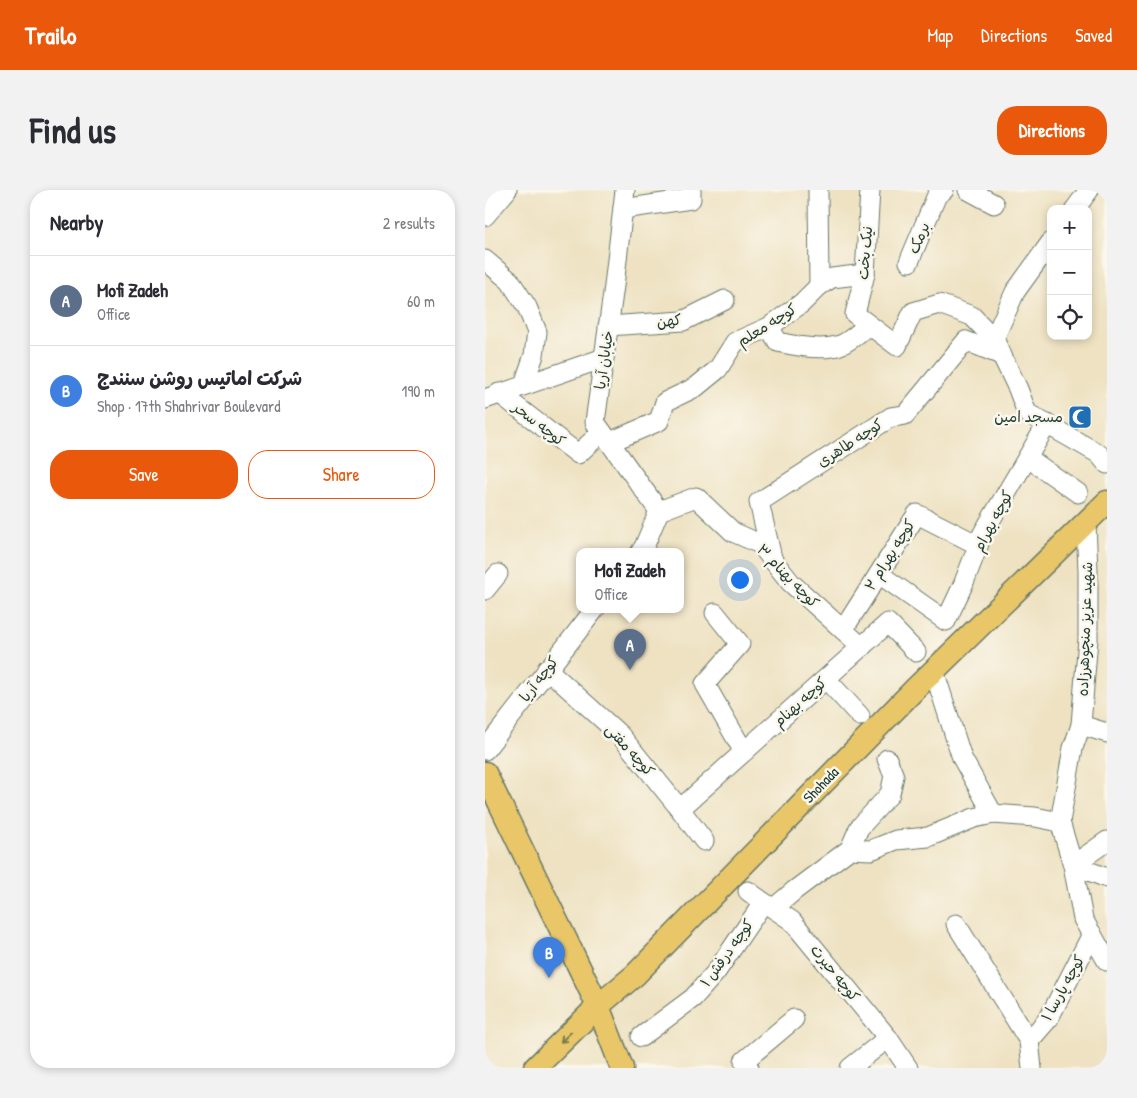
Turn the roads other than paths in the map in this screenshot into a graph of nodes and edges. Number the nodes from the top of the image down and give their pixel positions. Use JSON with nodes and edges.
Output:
{"nodes":[{"id":1,"x":507,"y":190,"type":"edge"},
{"id":2,"x":625,"y":190,"type":"edge"},
{"id":3,"x":691,"y":190,"type":"edge"},
{"id":4,"x":818,"y":190,"type":"edge"},
{"id":5,"x":869,"y":190,"type":"edge"},
{"id":6,"x":944,"y":190,"type":"edge"},
{"id":7,"x":968,"y":190,"type":"edge"},
{"id":8,"x":1089,"y":190,"type":"edge"},
{"id":9,"x":994,"y":204,"type":"dead end"},
{"id":10,"x":1078,"y":205,"type":"edge"},
{"id":11,"x":623,"y":209,"type":"junction"},
{"id":12,"x":485,"y":216,"type":"edge"},
{"id":13,"x":1047,"y":248,"type":"edge"},
{"id":14,"x":485,"y":260,"type":"edge"},
{"id":15,"x":909,"y":262,"type":"dead end"},
{"id":16,"x":865,"y":274,"type":"junction"},
{"id":17,"x":819,"y":286,"type":"junction"},
{"id":18,"x":725,"y":300,"type":"dead end"},
{"id":19,"x":862,"y":319,"type":"junction"},
{"id":20,"x":608,"y":326,"type":"junction"},
{"id":21,"x":769,"y":327,"type":"junction"},
{"id":22,"x":997,"y":347,"type":"junction"},
{"id":23,"x":604,"y":358,"type":"junction"},
{"id":24,"x":524,"y":384,"type":"junction"},
{"id":25,"x":489,"y":398,"type":"edge"},
{"id":26,"x":1047,"y":424,"type":"junction"},
{"id":27,"x":606,"y":437,"type":"junction"},
{"id":28,"x":1028,"y":458,"type":"junction"},
{"id":29,"x":1107,"y":464,"type":"edge"},
{"id":30,"x":1079,"y":493,"type":"dead end"},
{"id":31,"x":1107,"y":502,"type":"edge"},
{"id":32,"x":659,"y":510,"type":"junction"},
{"id":33,"x":1086,"y":523,"type":"junction"},
{"id":34,"x":978,"y":545,"type":"junction"},
{"id":35,"x":643,"y":548,"type":"edge"},
{"id":36,"x":772,"y":558,"type":"junction"},
{"id":37,"x":498,"y":574,"type":"dead end"},
{"id":38,"x":879,"y":574,"type":"junction"},
{"id":39,"x":485,"y":590,"type":"edge"},
{"id":40,"x":592,"y":613,"type":"edge"},
{"id":41,"x":715,"y":613,"type":"dead end"},
{"id":42,"x":843,"y":630,"type":"junction"},
{"id":43,"x":862,"y":647,"type":"junction"},
{"id":44,"x":916,"y":652,"type":"dead end"},
{"id":45,"x":547,"y":669,"type":"junction"},
{"id":46,"x":934,"y":671,"type":"junction"},
{"id":47,"x":826,"y":679,"type":"junction"},
{"id":48,"x":860,"y":716,"type":"dead end"},
{"id":49,"x":1081,"y":725,"type":"junction"},
{"id":50,"x":1107,"y":733,"type":"edge"},
{"id":51,"x":485,"y":750,"type":"edge"},
{"id":52,"x":744,"y":752,"type":"junction"},
{"id":53,"x":887,"y":759,"type":"dead end"},
{"id":54,"x":485,"y":773,"type":"edge"},
{"id":55,"x":680,"y":809,"type":"junction"},
{"id":56,"x":993,"y":814,"type":"junction"},
{"id":57,"x":1060,"y":822,"type":"junction"},
{"id":58,"x":1107,"y":840,"type":"edge"},
{"id":59,"x":704,"y":841,"type":"dead end"},
{"id":60,"x":850,"y":849,"type":"junction"},
{"id":61,"x":1073,"y":865,"type":"junction"},
{"id":62,"x":1107,"y":878,"type":"edge"},
{"id":63,"x":762,"y":900,"type":"junction"},
{"id":64,"x":956,"y":924,"type":"dead end"},
{"id":65,"x":1092,"y":934,"type":"junction"},
{"id":66,"x":1107,"y":961,"type":"edge"},
{"id":67,"x":598,"y":1006,"type":"junction"},
{"id":68,"x":794,"y":1019,"type":"dead end"},
{"id":69,"x":641,"y":1037,"type":"dead end"},
{"id":70,"x":888,"y":1038,"type":"junction"},
{"id":71,"x":1029,"y":1040,"type":"junction"},
{"id":72,"x":535,"y":1068,"type":"edge"},
{"id":73,"x":622,"y":1068,"type":"edge"},
{"id":74,"x":749,"y":1068,"type":"edge"},
{"id":75,"x":850,"y":1068,"type":"edge"},
{"id":76,"x":908,"y":1068,"type":"edge"},
{"id":77,"x":1032,"y":1068,"type":"edge"}],
"edges":[{"from":1,"to":12,"type":"street"},
{"from":2,"to":11,"type":"street","name":"خیابان آریا"},
{"from":3,"to":11,"type":"street"},
{"from":4,"to":17,"type":"street"},
{"from":5,"to":16,"type":"street","name":"نیک بخت"},
{"from":6,"to":15,"type":"street","name":"برمک"},
{"from":7,"to":9,"type":"street"},
{"from":8,"to":10,"type":"street"},
{"from":11,"to":20,"type":"street","name":"خیابان آریا"},
{"from":13,"to":22,"type":"street"},
{"from":14,"to":24,"type":"street"},
{"from":16,"to":17,"type":"street","name":"کوچه معلم"},
{"from":16,"to":19,"type":"street","name":"نیک بخت"},
{"from":17,"to":21,"type":"street","name":"کوچه معلم"},
{"from":18,"to":20,"type":"street","name":"کهن"},
{"from":19,"to":21,"type":"street"},
{"from":19,"to":22,"type":"street"},
{"from":20,"to":23,"type":"street","name":"خیابان آریا"},
{"from":21,"to":27,"type":"street","name":"کوچه معلم"},
{"from":22,"to":26,"type":"street"},
{"from":22,"to":36,"type":"street","name":"کوچه طاهری"},
{"from":23,"to":24,"type":"street"},
{"from":23,"to":27,"type":"street","name":"خیابان آریا"},
{"from":24,"to":25,"type":"street"},
{"from":25,"to":27,"type":"street","name":"کوچه سحر"},
{"from":26,"to":28,"type":"street","name":"کوچه بهرام"},
{"from":26,"to":29,"type":"street"},
{"from":27,"to":32,"type":"street","name":"خیابان آریا"},
{"from":28,"to":30,"type":"street"},
{"from":28,"to":34,"type":"street","name":"کوچه بهرام"},
{"from":31,"to":33,"type":"main road","name":"Shohada"},
{"from":32,"to":35,"type":"street"},
{"from":32,"to":36,"type":"street","name":"کوچه بهنام ۳"},
{"from":33,"to":46,"type":"main road","name":"Shohada"},
{"from":33,"to":49,"type":"street","name":"شهید عزیز منچوهرزاده"},
{"from":34,"to":38,"type":"street","name":"کوچه بهرام ۲"},
{"from":34,"to":38,"type":"street","name":"کوچه بهرام"},
{"from":36,"to":42,"type":"street","name":"کوچه بهنام ۳"},
{"from":37,"to":39,"type":"street"},
{"from":38,"to":42,"type":"street","name":"کوچه بهرام ۲"},
{"from":40,"to":45,"type":"street","name":"کوچه آریا"},
{"from":41,"to":52,"type":"street"},
{"from":42,"to":43,"type":"street","name":"کوچه بهنام ۳"},
{"from":43,"to":44,"type":"street","name":"کوچه بهنام"},
{"from":43,"to":47,"type":"street","name":"کوچه بهنام"},
{"from":45,"to":51,"type":"street","name":"کوچه آریا"},
{"from":45,"to":55,"type":"street","name":"کوچه مفتی"},
{"from":46,"to":56,"type":"street"},
{"from":46,"to":67,"type":"main road","name":"Shohada"},
{"from":47,"to":48,"type":"street"},
{"from":47,"to":52,"type":"street","name":"کوچه بهنام"},
{"from":49,"to":50,"type":"street"},
{"from":49,"to":57,"type":"street","name":"شهید عزیز منچوهرزاده"},
{"from":52,"to":55,"type":"street","name":"کوچه بهنام"},
{"from":53,"to":60,"type":"street"},
{"from":54,"to":67,"type":"main road"},
{"from":55,"to":59,"type":"street","name":"کوچه مفتی"},
{"from":56,"to":57,"type":"street"},
{"from":56,"to":60,"type":"street"},
{"from":57,"to":61,"type":"street"},
{"from":58,"to":61,"type":"street"},
{"from":60,"to":63,"type":"street","name":"کوچه درفش ۱"},
{"from":61,"to":62,"type":"street"},
{"from":61,"to":65,"type":"street"},
{"from":63,"to":69,"type":"street","name":"کوچه درفش ۱"},
{"from":63,"to":70,"type":"street","name":"کوچه حیرت"},
{"from":64,"to":71,"type":"street"},
{"from":65,"to":66,"type":"street"},
{"from":65,"to":71,"type":"street","name":"کوچه پارسا ۱"},
{"from":67,"to":72,"type":"main road","name":"Shohada","one_way":true},
{"from":67,"to":73,"type":"main road"},
{"from":68,"to":74,"type":"street"},
{"from":70,"to":75,"type":"street"},
{"from":70,"to":76,"type":"street","name":"کوچه حیرت"},
{"from":71,"to":77,"type":"street"}]}
